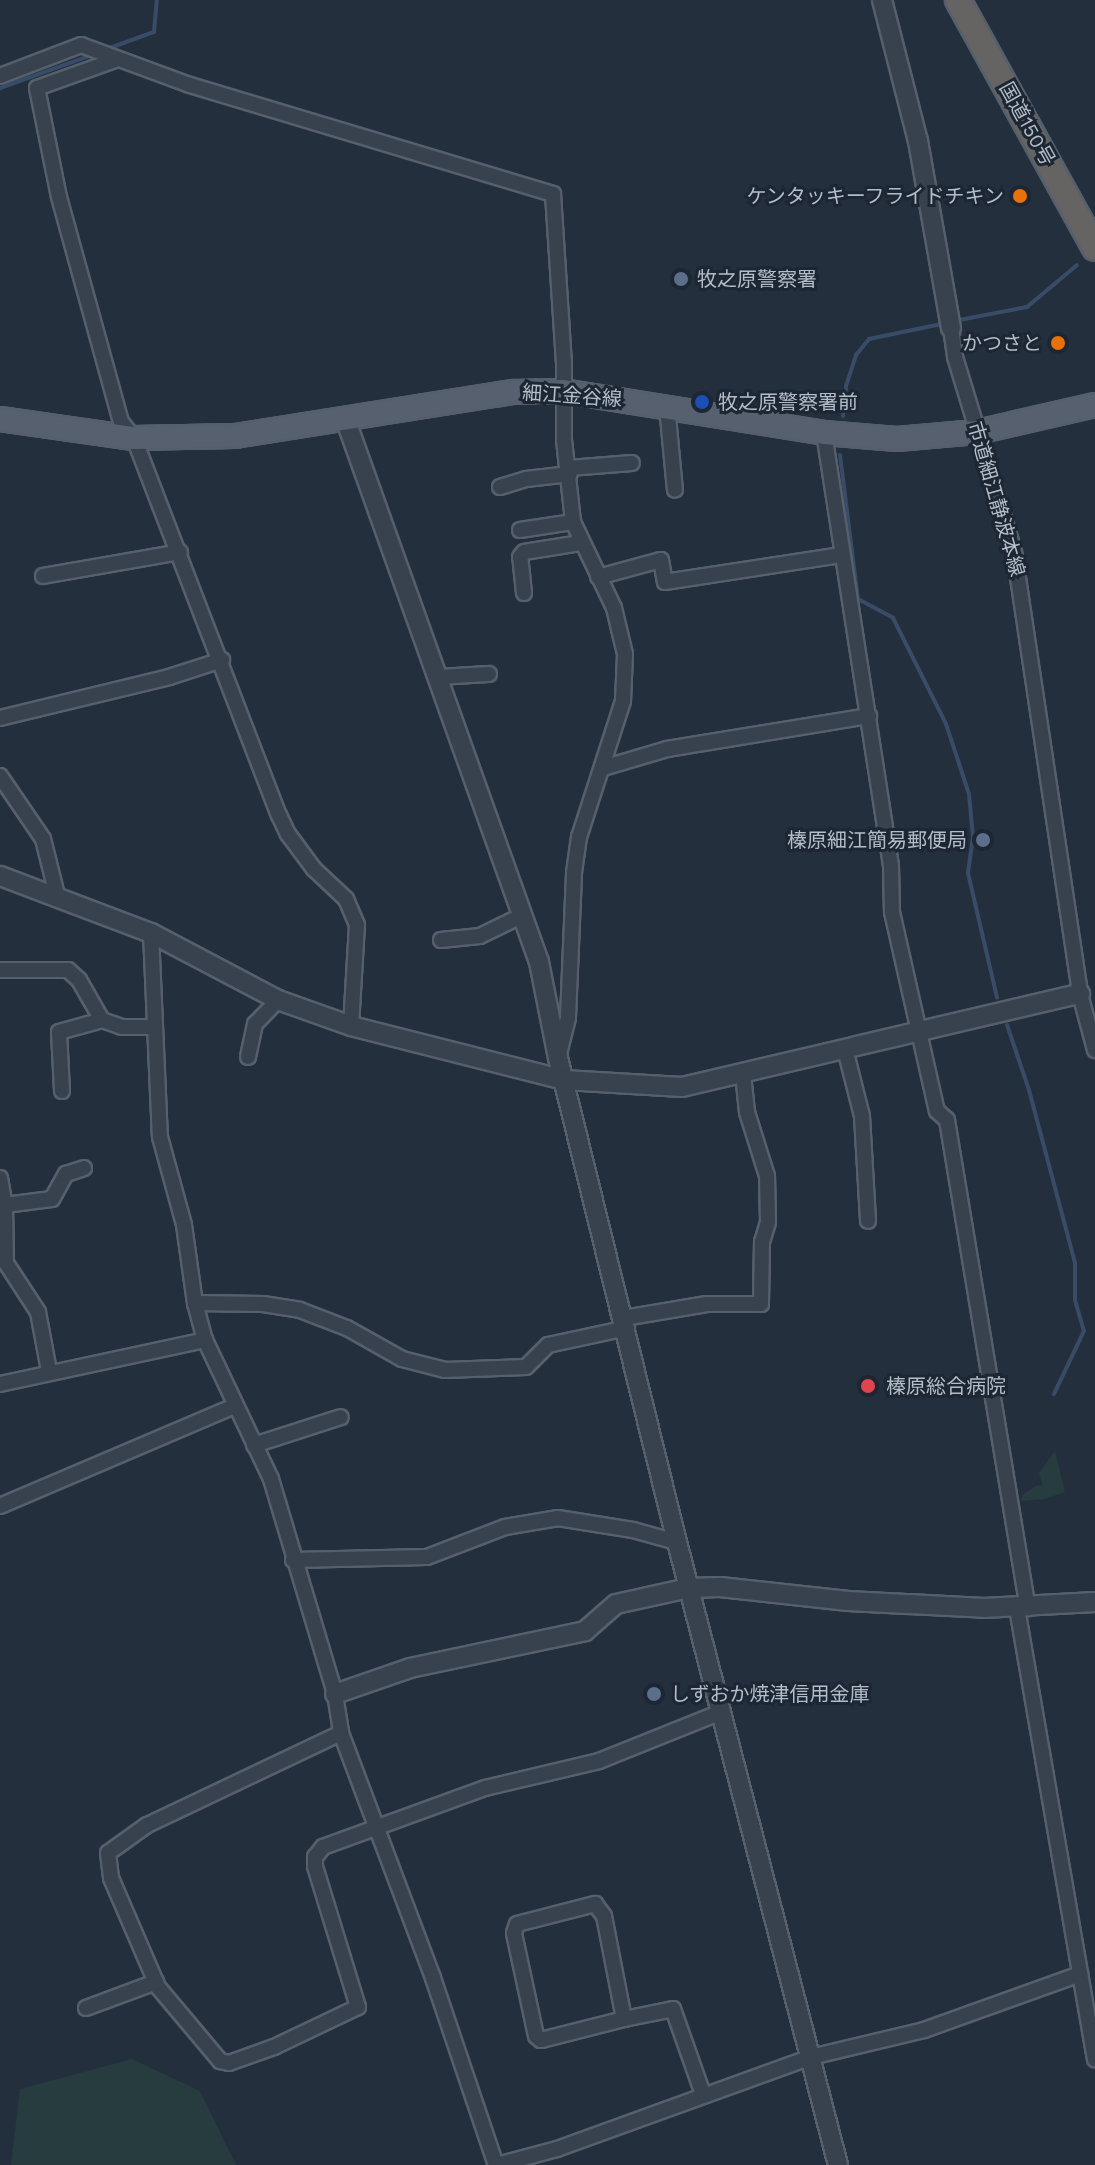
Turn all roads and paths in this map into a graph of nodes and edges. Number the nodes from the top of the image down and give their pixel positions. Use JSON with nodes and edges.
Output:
{"nodes":[{"id":1,"x":882,"y":0,"type":"edge"},
{"id":2,"x":958,"y":0,"type":"edge"},
{"id":3,"x":115,"y":58,"type":"junction"},
{"id":4,"x":0,"y":76,"type":"edge"},
{"id":5,"x":1095,"y":248,"type":"edge"},
{"id":6,"x":950,"y":322,"type":"joint"},
{"id":7,"x":563,"y":391,"type":"junction"},
{"id":8,"x":1095,"y":405,"type":"edge"},
{"id":9,"x":667,"y":406,"type":"junction"},
{"id":10,"x":0,"y":419,"type":"edge"},
{"id":11,"x":346,"y":421,"type":"junction"},
{"id":12,"x":977,"y":432,"type":"junction"},
{"id":13,"x":824,"y":433,"type":"junction"},
{"id":14,"x":134,"y":438,"type":"junction"},
{"id":15,"x":632,"y":463,"type":"dead end"},
{"id":16,"x":569,"y":471,"type":"junction"},
{"id":17,"x":500,"y":487,"type":"dead end"},
{"id":18,"x":675,"y":490,"type":"dead end"},
{"id":19,"x":573,"y":522,"type":"junction"},
{"id":20,"x":520,"y":530,"type":"dead end"},
{"id":21,"x":580,"y":543,"type":"junction"},
{"id":22,"x":180,"y":552,"type":"junction"},
{"id":23,"x":842,"y":555,"type":"junction"},
{"id":24,"x":43,"y":576,"type":"dead end"},
{"id":25,"x":598,"y":577,"type":"junction"},
{"id":26,"x":524,"y":593,"type":"dead end"},
{"id":27,"x":222,"y":660,"type":"junction"},
{"id":28,"x":489,"y":674,"type":"dead end"},
{"id":29,"x":438,"y":677,"type":"junction"},
{"id":30,"x":869,"y":716,"type":"junction"},
{"id":31,"x":0,"y":718,"type":"edge"},
{"id":32,"x":603,"y":768,"type":"junction"},
{"id":33,"x":0,"y":776,"type":"edge"},
{"id":34,"x":0,"y":876,"type":"edge"},
{"id":35,"x":58,"y":899,"type":"junction"},
{"id":36,"x":523,"y":915,"type":"junction"},
{"id":37,"x":151,"y":933,"type":"junction"},
{"id":38,"x":441,"y":940,"type":"dead end"},
{"id":39,"x":0,"y":970,"type":"edge"},
{"id":40,"x":1080,"y":994,"type":"junction"},
{"id":41,"x":278,"y":1000,"type":"junction"},
{"id":42,"x":102,"y":1020,"type":"junction"},
{"id":43,"x":351,"y":1026,"type":"junction"},
{"id":44,"x":153,"y":1027,"type":"junction"},
{"id":45,"x":922,"y":1031,"type":"junction"},
{"id":46,"x":845,"y":1049,"type":"junction"},
{"id":47,"x":1095,"y":1050,"type":"edge"},
{"id":48,"x":248,"y":1057,"type":"dead end"},
{"id":49,"x":558,"y":1058,"type":"junction"},
{"id":50,"x":743,"y":1073,"type":"junction"},
{"id":51,"x":564,"y":1080,"type":"junction"},
{"id":52,"x":62,"y":1091,"type":"dead end"},
{"id":53,"x":84,"y":1168,"type":"dead end"},
{"id":54,"x":0,"y":1178,"type":"edge"},
{"id":55,"x":5,"y":1205,"type":"junction"},
{"id":56,"x":868,"y":1221,"type":"dead end"},
{"id":57,"x":195,"y":1303,"type":"junction"},
{"id":58,"x":625,"y":1323,"type":"junction"},
{"id":59,"x":205,"y":1340,"type":"junction"},
{"id":60,"x":49,"y":1371,"type":"junction"},
{"id":61,"x":0,"y":1384,"type":"edge"},
{"id":62,"x":234,"y":1406,"type":"junction"},
{"id":63,"x":341,"y":1417,"type":"dead end"},
{"id":64,"x":254,"y":1445,"type":"junction"},
{"id":65,"x":0,"y":1506,"type":"edge"},
{"id":66,"x":677,"y":1542,"type":"junction"},
{"id":67,"x":293,"y":1560,"type":"junction"},
{"id":68,"x":689,"y":1588,"type":"junction"},
{"id":69,"x":1095,"y":1602,"type":"edge"},
{"id":70,"x":1023,"y":1608,"type":"junction"},
{"id":71,"x":335,"y":1694,"type":"junction"},
{"id":72,"x":721,"y":1712,"type":"junction"},
{"id":73,"x":341,"y":1733,"type":"junction"},
{"id":74,"x":379,"y":1827,"type":"junction"},
{"id":75,"x":1080,"y":1974,"type":"junction"},
{"id":76,"x":156,"y":1982,"type":"junction"},
{"id":77,"x":86,"y":2008,"type":"dead end"},
{"id":78,"x":624,"y":2019,"type":"junction"},
{"id":79,"x":811,"y":2057,"type":"junction"},
{"id":80,"x":1095,"y":2059,"type":"edge"},
{"id":81,"x":703,"y":2094,"type":"junction"},
{"id":82,"x":496,"y":2165,"type":"edge"},
{"id":83,"x":838,"y":2165,"type":"edge"}],
"edges":[{"from":1,"to":6,"type":"street","name":"市道細江静波本線"},
{"from":2,"to":5,"type":"highway","name":"国道150号"},
{"from":3,"to":4,"type":"street"},
{"from":3,"to":7,"type":"street"},
{"from":3,"to":14,"type":"street"},
{"from":6,"to":12,"type":"street","name":"市道細江静波本線"},
{"from":7,"to":9,"type":"main road","name":"細江金谷線"},
{"from":7,"to":11,"type":"main road","name":"細江金谷線"},
{"from":7,"to":16,"type":"street"},
{"from":8,"to":12,"type":"main road","name":"細江金谷線"},
{"from":9,"to":13,"type":"main road","name":"細江金谷線"},
{"from":9,"to":18,"type":"street"},
{"from":10,"to":14,"type":"main road","name":"細江金谷線"},
{"from":11,"to":14,"type":"main road","name":"細江金谷線"},
{"from":11,"to":29,"type":"street"},
{"from":12,"to":13,"type":"main road","name":"細江金谷線"},
{"from":12,"to":40,"type":"street","name":"市道細江静波本線"},
{"from":13,"to":23,"type":"street"},
{"from":14,"to":22,"type":"street"},
{"from":15,"to":16,"type":"street"},
{"from":16,"to":17,"type":"street"},
{"from":16,"to":19,"type":"street"},
{"from":19,"to":20,"type":"street"},
{"from":19,"to":21,"type":"street"},
{"from":21,"to":25,"type":"street"},
{"from":21,"to":26,"type":"street"},
{"from":22,"to":24,"type":"street"},
{"from":22,"to":27,"type":"street"},
{"from":23,"to":25,"type":"street"},
{"from":23,"to":30,"type":"street"},
{"from":25,"to":32,"type":"street"},
{"from":27,"to":31,"type":"street"},
{"from":27,"to":43,"type":"street"},
{"from":28,"to":29,"type":"street"},
{"from":29,"to":36,"type":"street"},
{"from":30,"to":32,"type":"street"},
{"from":30,"to":45,"type":"street"},
{"from":32,"to":49,"type":"street"},
{"from":33,"to":35,"type":"street"},
{"from":34,"to":35,"type":"street"},
{"from":35,"to":37,"type":"street"},
{"from":36,"to":38,"type":"street"},
{"from":36,"to":49,"type":"street"},
{"from":37,"to":41,"type":"street"},
{"from":37,"to":44,"type":"street"},
{"from":39,"to":42,"type":"street"},
{"from":40,"to":45,"type":"street"},
{"from":40,"to":47,"type":"street","name":"市道細江静波本線"},
{"from":41,"to":43,"type":"street"},
{"from":41,"to":48,"type":"street"},
{"from":42,"to":44,"type":"street"},
{"from":42,"to":52,"type":"street"},
{"from":43,"to":51,"type":"street"},
{"from":44,"to":57,"type":"street"},
{"from":45,"to":46,"type":"street"},
{"from":45,"to":70,"type":"street"},
{"from":46,"to":50,"type":"street"},
{"from":46,"to":56,"type":"street"},
{"from":49,"to":51,"type":"street"},
{"from":50,"to":51,"type":"street"},
{"from":50,"to":58,"type":"street"},
{"from":51,"to":58,"type":"street"},
{"from":53,"to":55,"type":"street"},
{"from":54,"to":55,"type":"street"},
{"from":55,"to":60,"type":"street"},
{"from":57,"to":58,"type":"street"},
{"from":57,"to":59,"type":"street"},
{"from":58,"to":66,"type":"street"},
{"from":59,"to":60,"type":"street"},
{"from":59,"to":62,"type":"street"},
{"from":60,"to":61,"type":"street"},
{"from":62,"to":64,"type":"street"},
{"from":62,"to":65,"type":"street"},
{"from":63,"to":64,"type":"street"},
{"from":64,"to":67,"type":"street"},
{"from":66,"to":67,"type":"street"},
{"from":66,"to":68,"type":"street"},
{"from":67,"to":71,"type":"street"},
{"from":68,"to":70,"type":"street"},
{"from":68,"to":71,"type":"street"},
{"from":68,"to":72,"type":"street"},
{"from":69,"to":70,"type":"street"},
{"from":70,"to":75,"type":"street"},
{"from":71,"to":73,"type":"street"},
{"from":72,"to":74,"type":"street"},
{"from":72,"to":79,"type":"street"},
{"from":73,"to":74,"type":"street"},
{"from":73,"to":76,"type":"street"},
{"from":74,"to":76,"type":"street"},
{"from":74,"to":82,"type":"street"},
{"from":75,"to":79,"type":"street"},
{"from":75,"to":80,"type":"street"},
{"from":76,"to":77,"type":"street"},
{"from":78,"to":78,"type":"street"},
{"from":78,"to":81,"type":"street"},
{"from":79,"to":81,"type":"street"},
{"from":79,"to":83,"type":"street"},
{"from":81,"to":82,"type":"street"}]}
